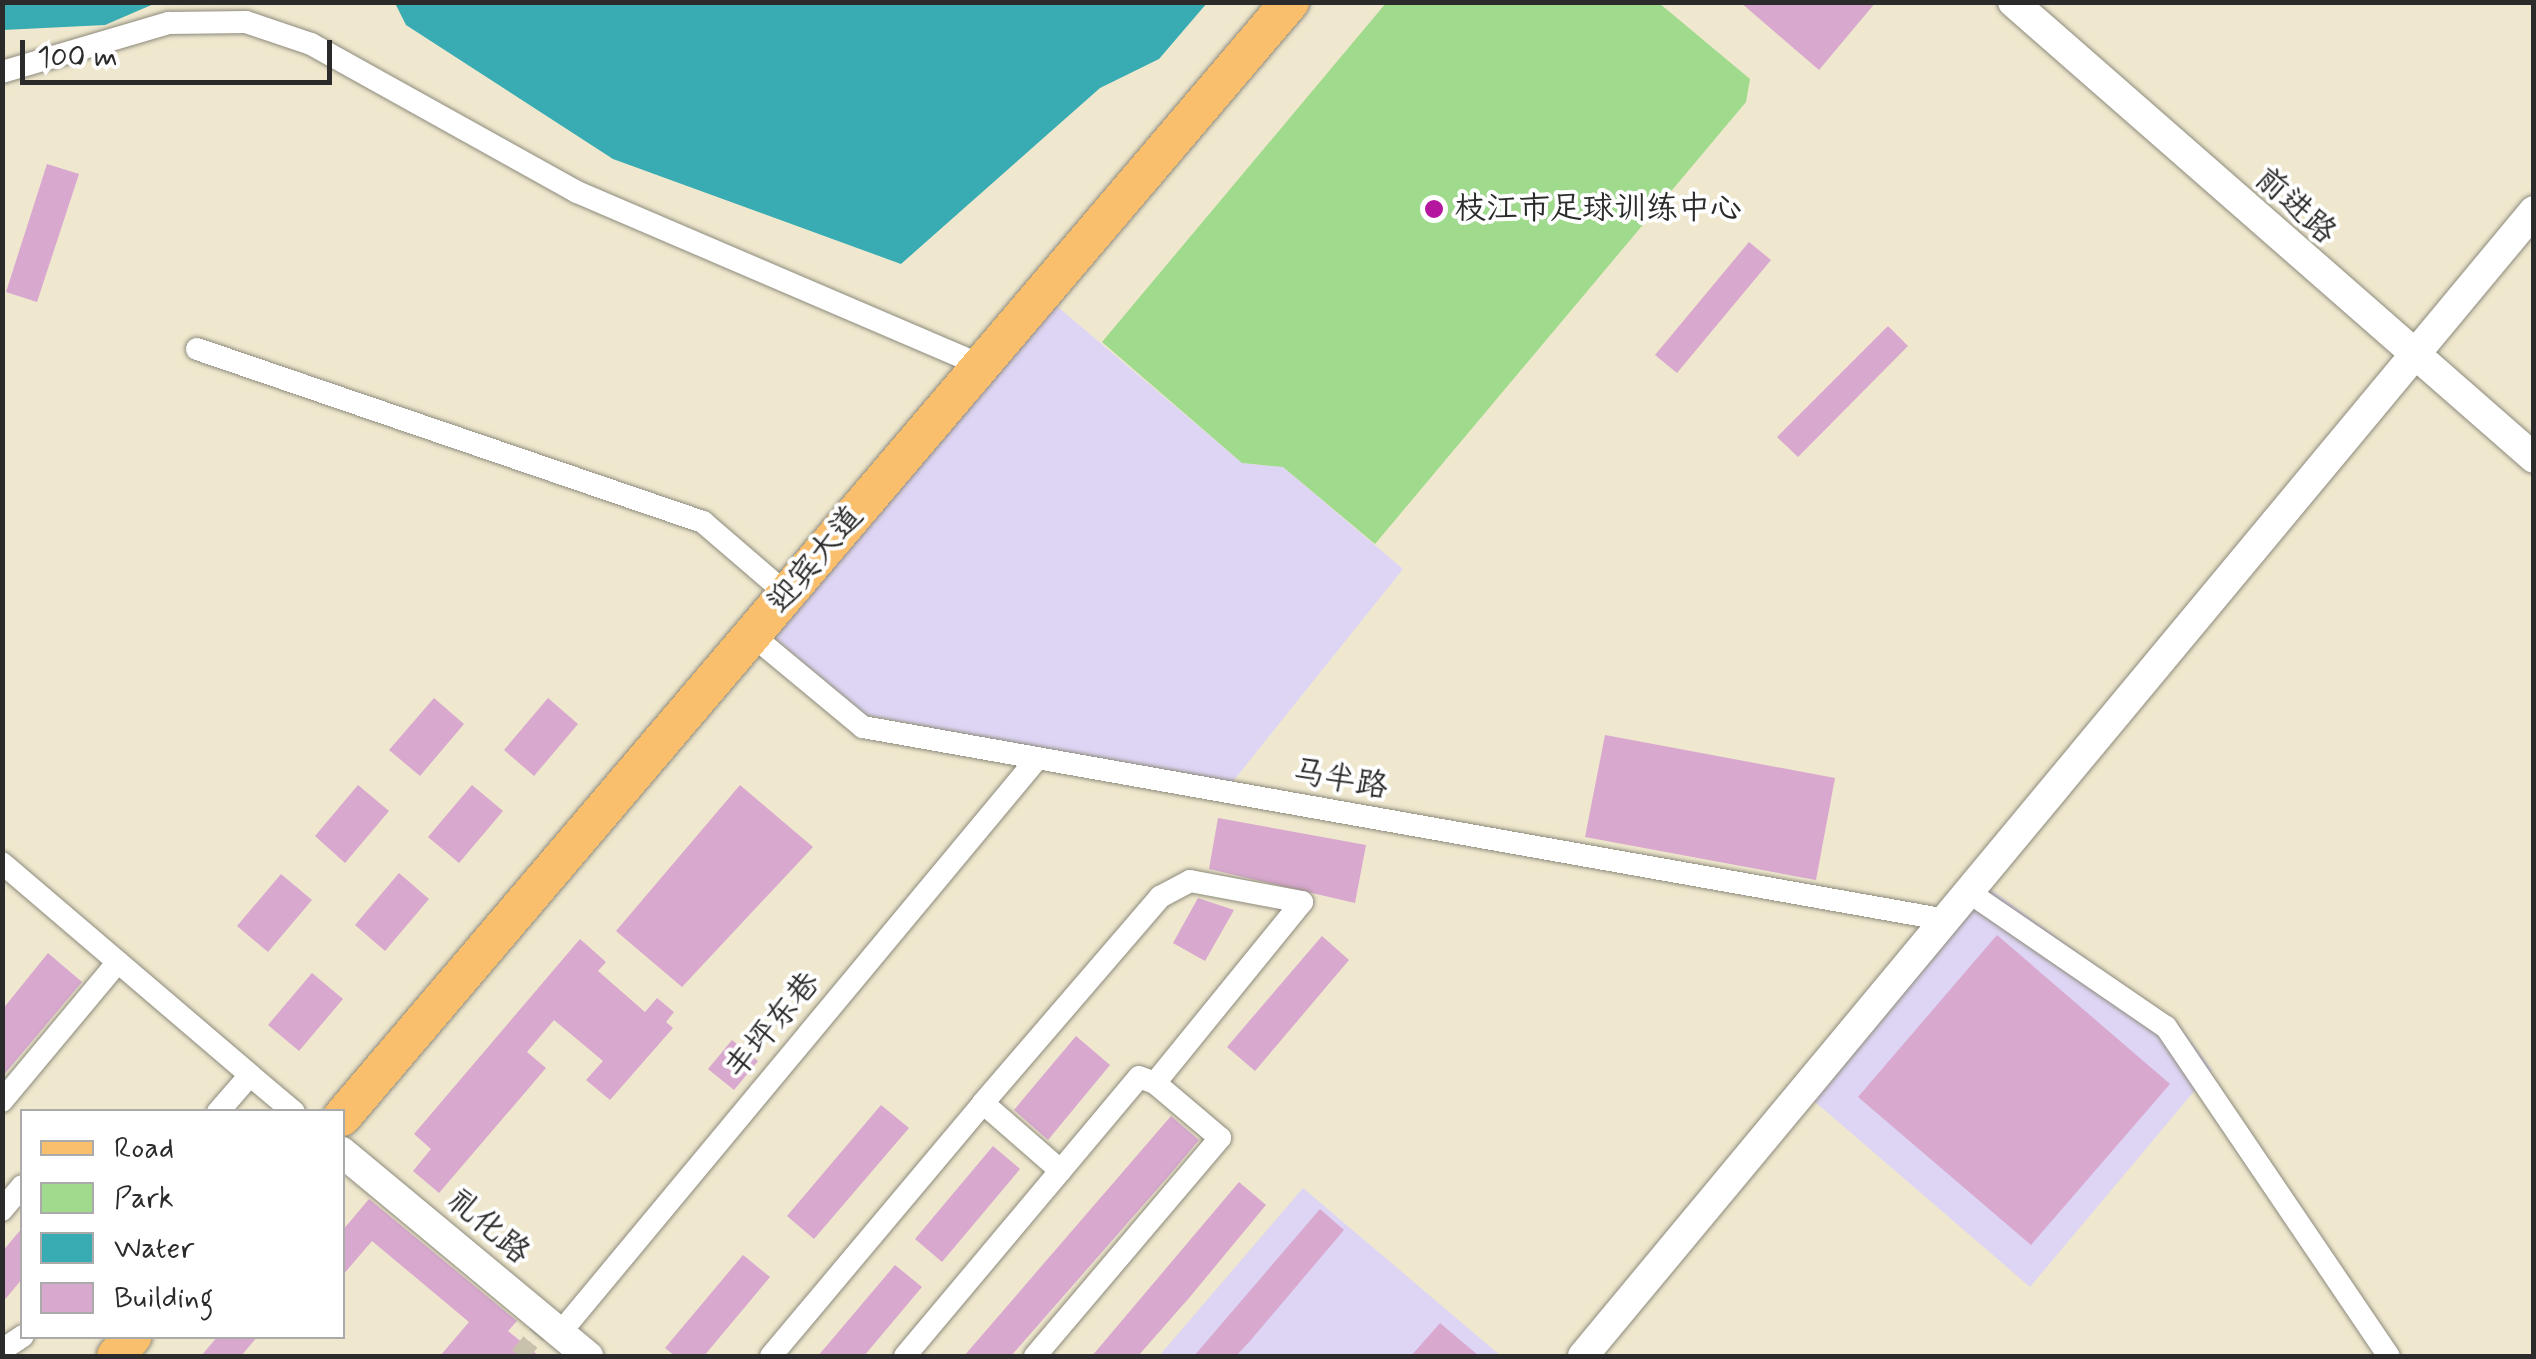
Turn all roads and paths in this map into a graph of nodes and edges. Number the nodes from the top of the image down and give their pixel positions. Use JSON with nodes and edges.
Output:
{"nodes":[{"id":1,"x":1267,"y":2,"type":"edge"},
{"id":2,"x":1290,"y":2,"type":"edge"},
{"id":3,"x":2013,"y":2,"type":"edge"},
{"id":4,"x":2,"y":72,"type":"edge"},
{"id":5,"x":2534,"y":211,"type":"edge"},
{"id":6,"x":197,"y":349,"type":"dead end"},
{"id":7,"x":2409,"y":354,"type":"junction"},
{"id":8,"x":966,"y":358,"type":"junction"},
{"id":9,"x":2534,"y":458,"type":"edge"},
{"id":10,"x":774,"y":583,"type":"junction"},
{"id":11,"x":752,"y":635,"type":"junction"},
{"id":12,"x":1036,"y":760,"type":"junction"},
{"id":13,"x":2,"y":863,"type":"edge"},
{"id":14,"x":1970,"y":893,"type":"junction"},
{"id":15,"x":1948,"y":920,"type":"junction"},
{"id":16,"x":118,"y":962,"type":"junction"},
{"id":17,"x":250,"y":1074,"type":"junction"},
{"id":18,"x":1155,"y":1083,"type":"junction"},
{"id":19,"x":2,"y":1101,"type":"edge"},
{"id":20,"x":983,"y":1103,"type":"junction"},
{"id":21,"x":221,"y":1109,"type":"edge"},
{"id":22,"x":291,"y":1109,"type":"edge"},
{"id":23,"x":327,"y":1109,"type":"edge"},
{"id":24,"x":345,"y":1113,"type":"edge"},
{"id":25,"x":345,"y":1154,"type":"edge"},
{"id":26,"x":1061,"y":1171,"type":"junction"},
{"id":27,"x":20,"y":1188,"type":"edge"},
{"id":28,"x":2,"y":1210,"type":"edge"},
{"id":29,"x":560,"y":1333,"type":"junction"},
{"id":30,"x":588,"y":1356,"type":"edge"},
{"id":31,"x":771,"y":1356,"type":"edge"},
{"id":32,"x":905,"y":1356,"type":"edge"},
{"id":33,"x":1034,"y":1356,"type":"edge"},
{"id":34,"x":1583,"y":1356,"type":"edge"},
{"id":35,"x":2389,"y":1356,"type":"edge"}],
"edges":[{"from":1,"to":8,"type":"main road","name":"迎宾大道"},
{"from":2,"to":11,"type":"main road","name":"迎宾大道"},
{"from":3,"to":7,"type":"street","name":"前进路"},
{"from":4,"to":8,"type":"street"},
{"from":5,"to":7,"type":"street"},
{"from":6,"to":10,"type":"street"},
{"from":7,"to":9,"type":"street","name":"前进路"},
{"from":7,"to":14,"type":"street"},
{"from":8,"to":10,"type":"main road","name":"迎宾大道"},
{"from":10,"to":23,"type":"main road","name":"迎宾大道"},
{"from":11,"to":12,"type":"street","name":"马半路"},
{"from":11,"to":24,"type":"main road","name":"迎宾大道"},
{"from":12,"to":15,"type":"street","name":"马半路"},
{"from":12,"to":29,"type":"street","name":"丰坪东巷"},
{"from":13,"to":16,"type":"street"},
{"from":14,"to":15,"type":"street"},
{"from":14,"to":35,"type":"street"},
{"from":15,"to":34,"type":"street"},
{"from":16,"to":17,"type":"street"},
{"from":16,"to":19,"type":"street"},
{"from":17,"to":21,"type":"street"},
{"from":17,"to":22,"type":"street"},
{"from":18,"to":20,"type":"street"},
{"from":18,"to":26,"type":"street"},
{"from":18,"to":33,"type":"street"},
{"from":20,"to":26,"type":"street"},
{"from":20,"to":31,"type":"street"},
{"from":25,"to":29,"type":"street","name":"礼化路"},
{"from":26,"to":32,"type":"street"},
{"from":27,"to":28,"type":"street"},
{"from":29,"to":30,"type":"street","name":"礼化路"}]}
